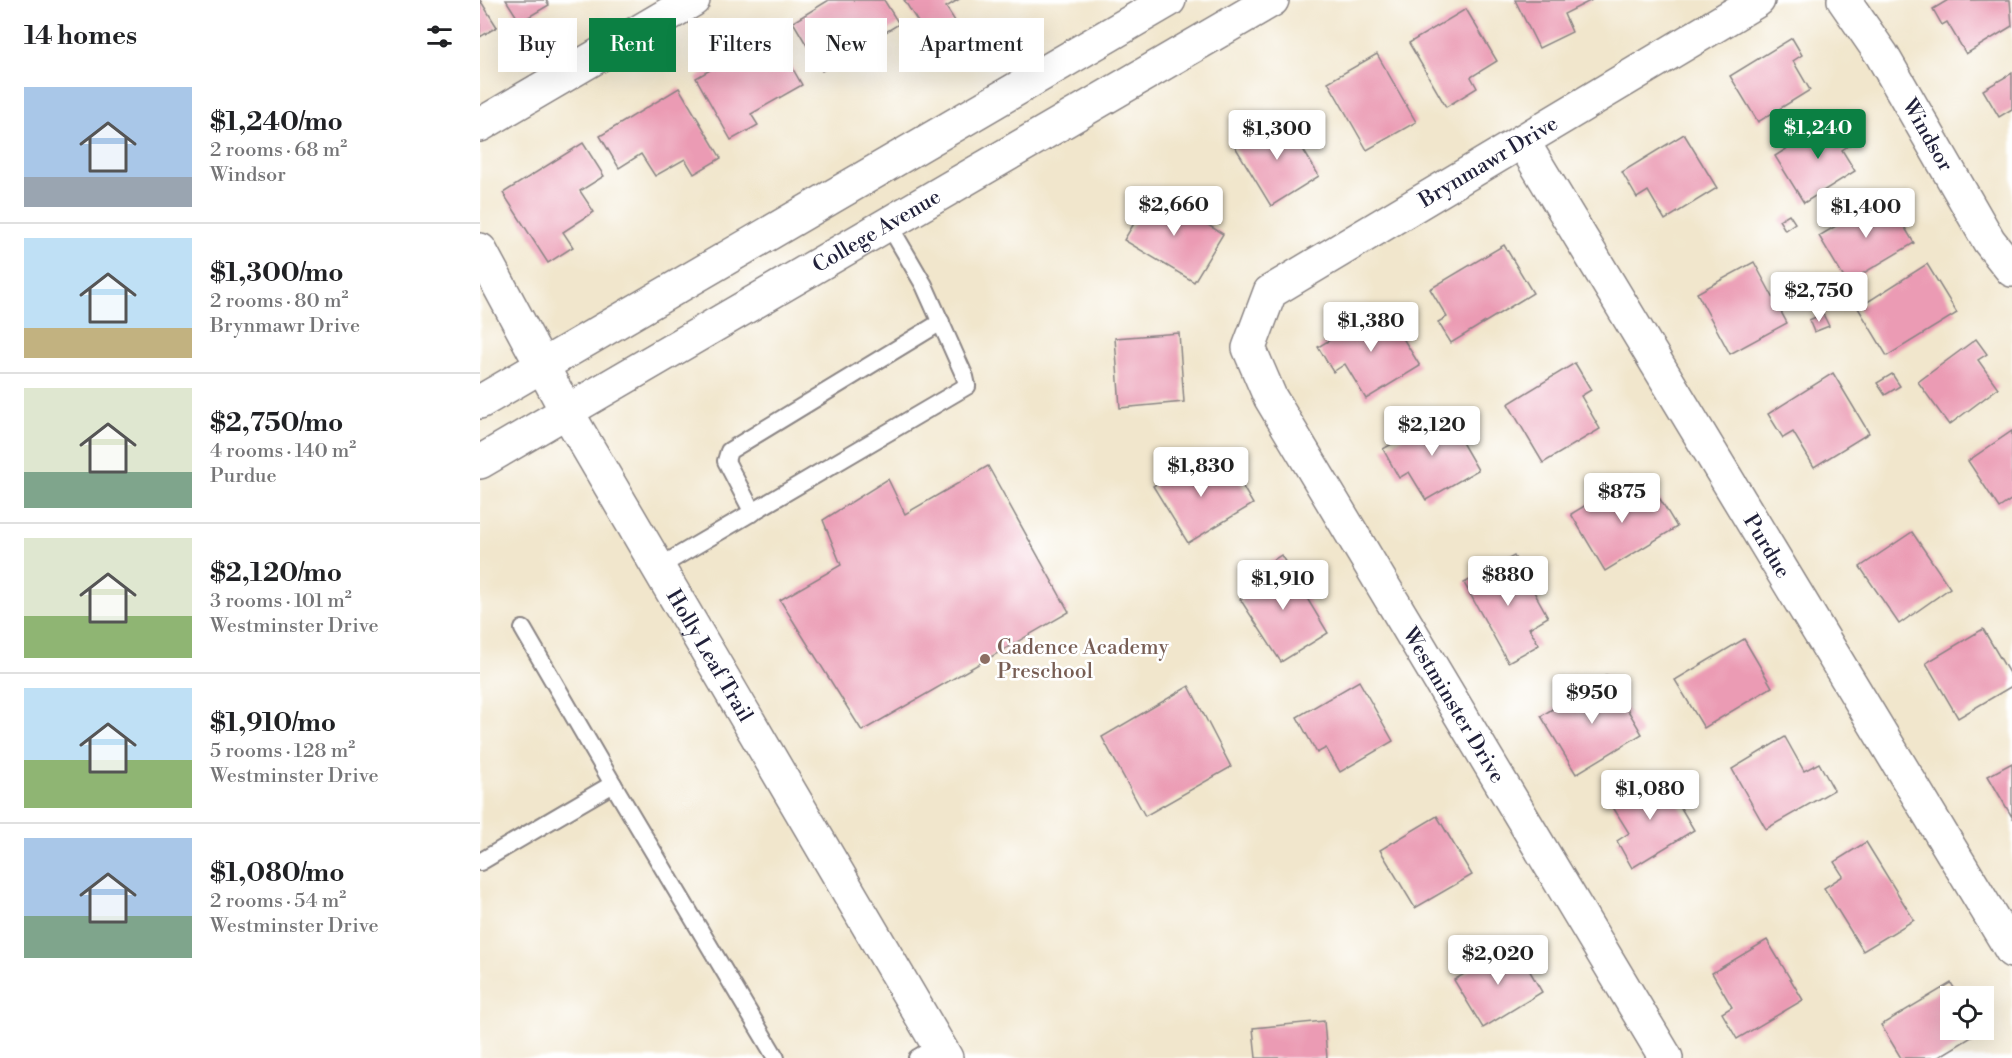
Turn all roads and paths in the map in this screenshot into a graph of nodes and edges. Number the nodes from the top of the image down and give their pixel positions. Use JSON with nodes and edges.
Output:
{"nodes":[{"id":1,"x":693,"y":0,"type":"edge"},
{"id":2,"x":1169,"y":0,"type":"edge"},
{"id":3,"x":1272,"y":0,"type":"edge"},
{"id":4,"x":1758,"y":0,"type":"edge"},
{"id":5,"x":1844,"y":0,"type":"edge"},
{"id":6,"x":480,"y":125,"type":"edge"},
{"id":7,"x":1523,"y":142,"type":"junction"},
{"id":8,"x":889,"y":225,"type":"junction"},
{"id":9,"x":480,"y":250,"type":"edge"},
{"id":10,"x":2012,"y":270,"type":"edge"},
{"id":11,"x":941,"y":322,"type":"junction"},
{"id":12,"x":1249,"y":348,"type":"joint"},
{"id":13,"x":542,"y":367,"type":"junction"},
{"id":14,"x":480,"y":402,"type":"edge"},
{"id":15,"x":567,"y":411,"type":"junction"},
{"id":16,"x":480,"y":462,"type":"edge"},
{"id":17,"x":753,"y":513,"type":"junction"},
{"id":18,"x":659,"y":567,"type":"junction"},
{"id":19,"x":523,"y":629,"type":"dead end"},
{"id":20,"x":613,"y":784,"type":"junction"},
{"id":21,"x":480,"y":862,"type":"edge"},
{"id":22,"x":2012,"y":951,"type":"edge"},
{"id":23,"x":934,"y":1054,"type":"edge"},
{"id":24,"x":776,"y":1058,"type":"edge"},
{"id":25,"x":1666,"y":1058,"type":"edge"}],
"edges":[{"from":1,"to":6,"type":"street"},
{"from":2,"to":13,"type":"street"},
{"from":3,"to":8,"type":"street","name":"College Avenue"},
{"from":4,"to":7,"type":"street","name":"Brynmawr Drive"},
{"from":5,"to":10,"type":"street","name":"Windsor"},
{"from":7,"to":12,"type":"street","name":"Brynmawr Drive"},
{"from":7,"to":22,"type":"street","name":"Purdue"},
{"from":8,"to":11,"type":"lane"},
{"from":8,"to":15,"type":"street","name":"College Avenue"},
{"from":9,"to":13,"type":"street","name":"Holly Leaf Trail"},
{"from":11,"to":17,"type":"lane"},
{"from":11,"to":17,"type":"lane"},
{"from":12,"to":25,"type":"street","name":"Westminster Drive"},
{"from":13,"to":14,"type":"street"},
{"from":13,"to":15,"type":"street","name":"Holly Leaf Trail"},
{"from":15,"to":16,"type":"street","name":"College Avenue"},
{"from":15,"to":18,"type":"street","name":"Holly Leaf Trail"},
{"from":17,"to":18,"type":"lane"},
{"from":18,"to":23,"type":"street","name":"Holly Leaf Trail"},
{"from":19,"to":20,"type":"lane"},
{"from":20,"to":21,"type":"lane"},
{"from":20,"to":24,"type":"lane"}]}
